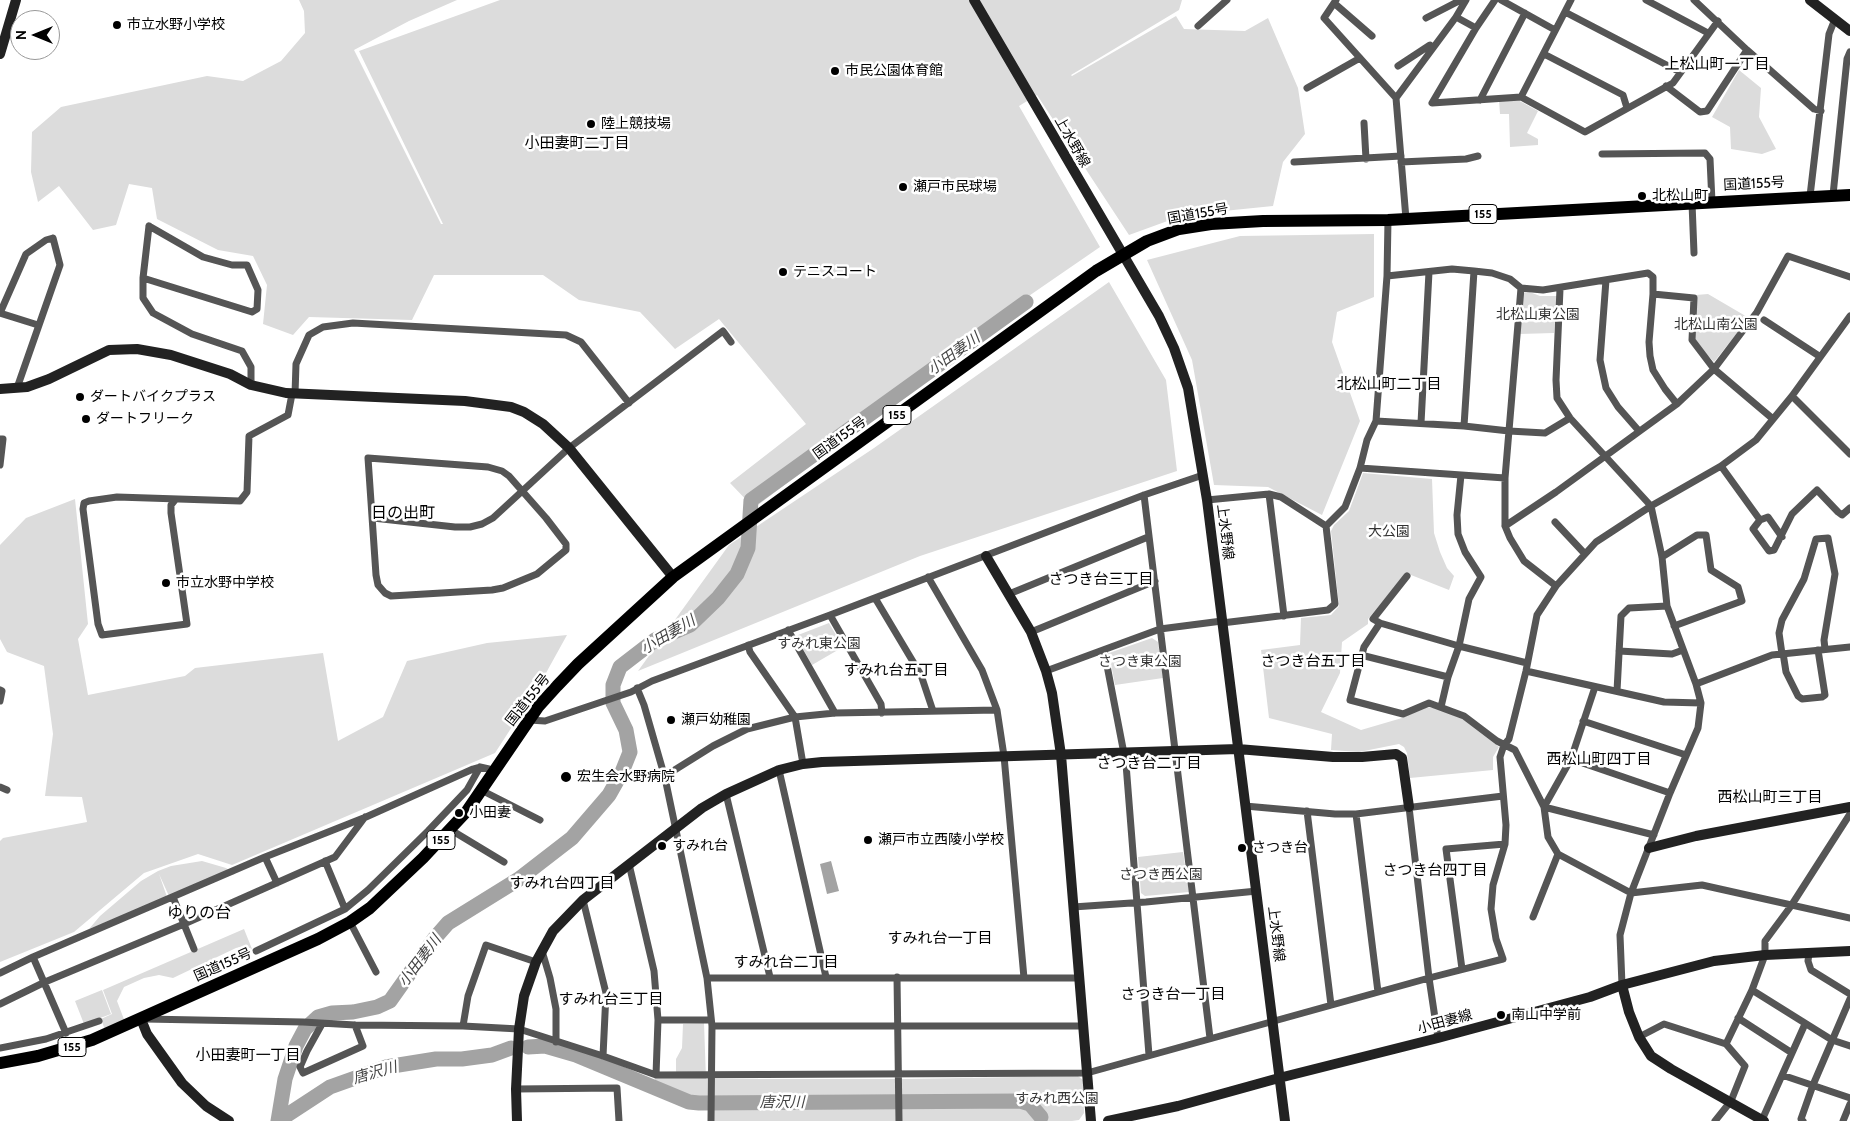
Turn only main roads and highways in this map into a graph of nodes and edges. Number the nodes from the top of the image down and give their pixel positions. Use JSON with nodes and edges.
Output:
{"nodes":[{"id":1,"x":1850,"y":195,"type":"edge"},
{"id":2,"x":0,"y":1063,"type":"edge"}],
"edges":[{"from":1,"to":2,"type":"highway","name":"国道155号","number":"155"}]}
